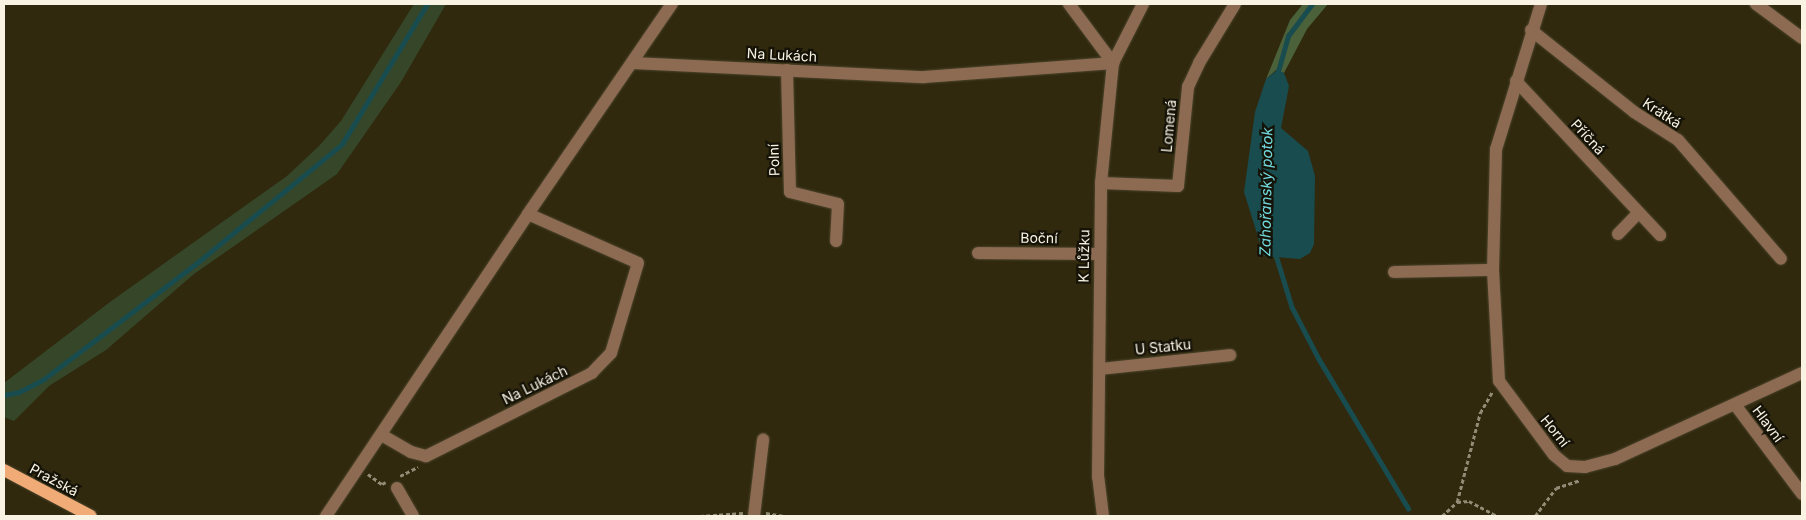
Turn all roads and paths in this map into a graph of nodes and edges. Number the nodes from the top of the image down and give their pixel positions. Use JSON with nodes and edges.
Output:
{"nodes":[{"id":1,"x":672,"y":4,"type":"edge"},
{"id":2,"x":1070,"y":4,"type":"edge"},
{"id":3,"x":1143,"y":4,"type":"edge"},
{"id":4,"x":1235,"y":4,"type":"edge"},
{"id":5,"x":1541,"y":4,"type":"edge"},
{"id":6,"x":1756,"y":4,"type":"edge"},
{"id":7,"x":1531,"y":30,"type":"junction"},
{"id":8,"x":1802,"y":38,"type":"edge"},
{"id":9,"x":1113,"y":63,"type":"junction"},
{"id":10,"x":633,"y":64,"type":"junction"},
{"id":11,"x":786,"y":70,"type":"junction"},
{"id":12,"x":1516,"y":81,"type":"junction"},
{"id":13,"x":1101,"y":183,"type":"junction"},
{"id":14,"x":1638,"y":213,"type":"junction"},
{"id":15,"x":528,"y":214,"type":"junction"},
{"id":16,"x":1618,"y":234,"type":"dead end"},
{"id":17,"x":1660,"y":235,"type":"dead end"},
{"id":18,"x":836,"y":241,"type":"dead end"},
{"id":19,"x":978,"y":253,"type":"dead end"},
{"id":20,"x":1098,"y":254,"type":"junction"},
{"id":21,"x":1781,"y":260,"type":"dead end"},
{"id":22,"x":1493,"y":270,"type":"junction"},
{"id":23,"x":1394,"y":272,"type":"dead end"},
{"id":24,"x":1230,"y":355,"type":"dead end"},
{"id":25,"x":1100,"y":369,"type":"junction"},
{"id":26,"x":1802,"y":373,"type":"edge"},
{"id":27,"x":1499,"y":381,"type":"junction"},
{"id":28,"x":1736,"y":406,"type":"junction"},
{"id":29,"x":382,"y":435,"type":"junction"},
{"id":30,"x":763,"y":440,"type":"dead end"},
{"id":31,"x":4,"y":470,"type":"edge"},
{"id":32,"x":397,"y":488,"type":"dead end"},
{"id":33,"x":1556,"y":488,"type":"dead end"},
{"id":34,"x":1802,"y":494,"type":"edge"},
{"id":35,"x":1457,"y":502,"type":"junction"},
{"id":36,"x":91,"y":516,"type":"edge"},
{"id":37,"x":326,"y":516,"type":"edge"},
{"id":38,"x":413,"y":516,"type":"edge"},
{"id":39,"x":754,"y":516,"type":"edge"},
{"id":40,"x":1103,"y":516,"type":"edge"},
{"id":41,"x":1442,"y":516,"type":"edge"},
{"id":42,"x":1497,"y":516,"type":"edge"},
{"id":43,"x":1535,"y":516,"type":"edge"}],
"edges":[{"from":1,"to":10,"type":"street"},
{"from":2,"to":9,"type":"street"},
{"from":3,"to":9,"type":"street","name":"K Lůžku"},
{"from":4,"to":13,"type":"street","name":"Lomená"},
{"from":5,"to":7,"type":"street"},
{"from":6,"to":8,"type":"street"},
{"from":7,"to":12,"type":"street"},
{"from":7,"to":21,"type":"street","name":"Krátká"},
{"from":9,"to":11,"type":"street","name":"Na Lukách"},
{"from":9,"to":13,"type":"street","name":"K Lůžku"},
{"from":10,"to":11,"type":"street","name":"Na Lukách"},
{"from":10,"to":15,"type":"street"},
{"from":11,"to":18,"type":"street","name":"Polní"},
{"from":12,"to":14,"type":"street","name":"Příčná"},
{"from":12,"to":22,"type":"street"},
{"from":13,"to":20,"type":"street","name":"K Lůžku"},
{"from":14,"to":16,"type":"street"},
{"from":14,"to":17,"type":"street","name":"Příčná"},
{"from":15,"to":29,"type":"street"},
{"from":15,"to":29,"type":"street","name":"Na Lukách"},
{"from":19,"to":20,"type":"street","name":"Boční"},
{"from":20,"to":25,"type":"street","name":"K Lůžku"},
{"from":22,"to":23,"type":"street"},
{"from":22,"to":27,"type":"street"},
{"from":24,"to":25,"type":"street","name":"U Statku"},
{"from":25,"to":40,"type":"street","name":"K Lůžku"},
{"from":26,"to":28,"type":"street","name":"Hlavní"},
{"from":27,"to":28,"type":"street","name":"Horní"},
{"from":27,"to":35,"type":"path"},
{"from":28,"to":34,"type":"street","name":"Hlavní"},
{"from":29,"to":37,"type":"street"},
{"from":30,"to":39,"type":"street"},
{"from":31,"to":36,"type":"main road","name":"Pražská"},
{"from":32,"to":38,"type":"street"},
{"from":33,"to":43,"type":"path"},
{"from":35,"to":41,"type":"path"},
{"from":35,"to":42,"type":"path"}]}
